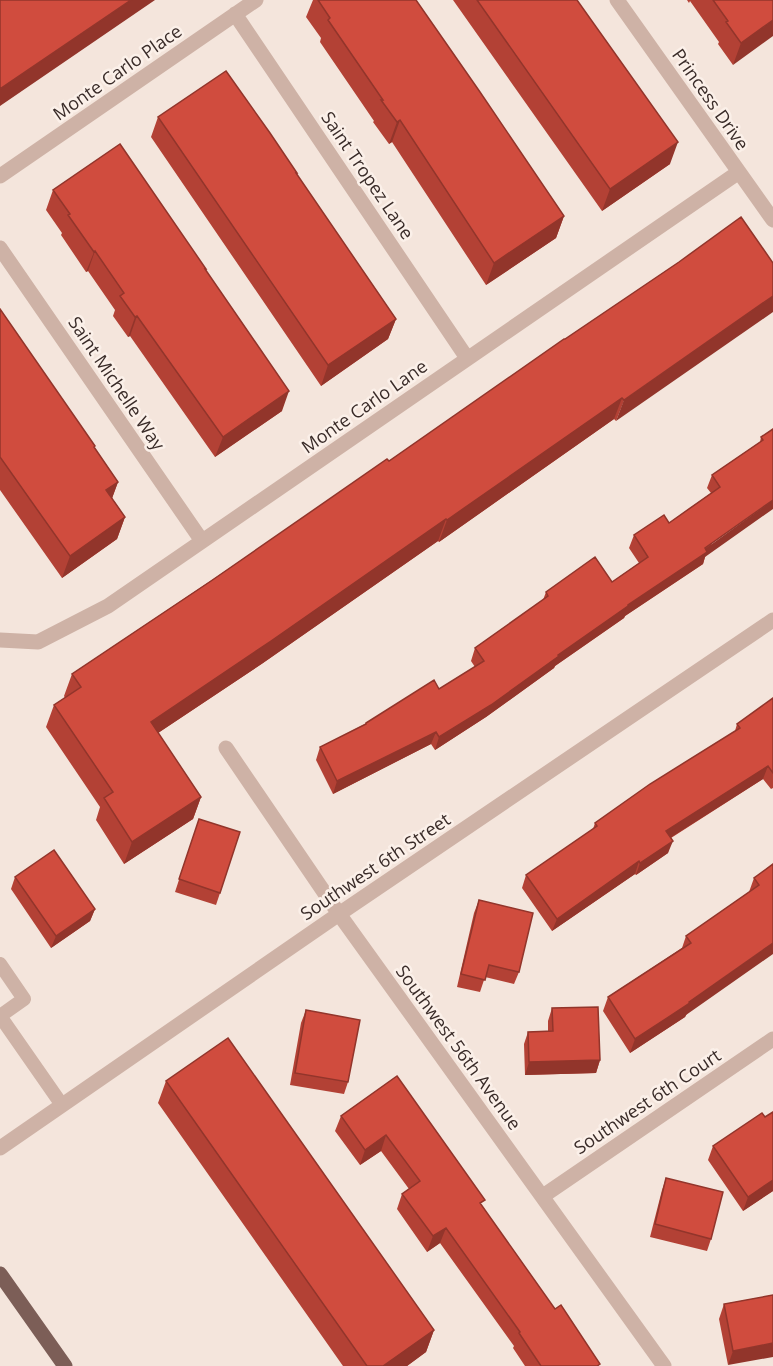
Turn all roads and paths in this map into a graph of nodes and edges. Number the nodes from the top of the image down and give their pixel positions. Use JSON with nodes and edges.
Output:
{"nodes":[{"id":1,"x":256,"y":0,"type":"edge"},
{"id":2,"x":617,"y":0,"type":"edge"},
{"id":3,"x":235,"y":14,"type":"junction"},
{"id":4,"x":739,"y":172,"type":"junction"},
{"id":5,"x":0,"y":176,"type":"edge"},
{"id":6,"x":773,"y":220,"type":"edge"},
{"id":7,"x":0,"y":248,"type":"edge"},
{"id":8,"x":468,"y":358,"type":"junction"},
{"id":9,"x":202,"y":541,"type":"junction"},
{"id":10,"x":773,"y":620,"type":"edge"},
{"id":11,"x":0,"y":640,"type":"edge"},
{"id":12,"x":226,"y":748,"type":"dead end"},
{"id":13,"x":339,"y":914,"type":"junction"},
{"id":14,"x":0,"y":964,"type":"edge"},
{"id":15,"x":0,"y":1016,"type":"edge"},
{"id":16,"x":773,"y":1039,"type":"edge"},
{"id":17,"x":62,"y":1105,"type":"junction"},
{"id":18,"x":0,"y":1148,"type":"edge"},
{"id":19,"x":543,"y":1196,"type":"junction"},
{"id":20,"x":0,"y":1274,"type":"edge"},
{"id":21,"x":65,"y":1366,"type":"edge"},
{"id":22,"x":664,"y":1366,"type":"edge"}],
"edges":[{"from":1,"to":3,"type":"street","name":"Monte Carlo Place"},
{"from":2,"to":4,"type":"street","name":"Princess Drive"},
{"from":3,"to":5,"type":"street","name":"Monte Carlo Place"},
{"from":3,"to":8,"type":"street","name":"Saint Tropez Lane"},
{"from":4,"to":6,"type":"street","name":"Princess Drive"},
{"from":4,"to":8,"type":"street","name":"Monte Carlo Lane"},
{"from":7,"to":9,"type":"street","name":"Saint Michelle Way"},
{"from":8,"to":9,"type":"street","name":"Monte Carlo Lane"},
{"from":9,"to":11,"type":"street","name":"Monte Carlo Lane"},
{"from":10,"to":13,"type":"street","name":"Southwest 6th Street"},
{"from":12,"to":13,"type":"street","name":"Southwest 56th Avenue"},
{"from":13,"to":17,"type":"street","name":"Southwest 6th Street"},
{"from":13,"to":19,"type":"street","name":"Southwest 56th Avenue"},
{"from":14,"to":15,"type":"lane"},
{"from":15,"to":17,"type":"lane"},
{"from":16,"to":19,"type":"street","name":"Southwest 6th Court"},
{"from":17,"to":18,"type":"street","name":"Southwest 6th Street"},
{"from":19,"to":22,"type":"street","name":"Southwest 56th Avenue"},
{"from":20,"to":21,"type":"main road"}]}
